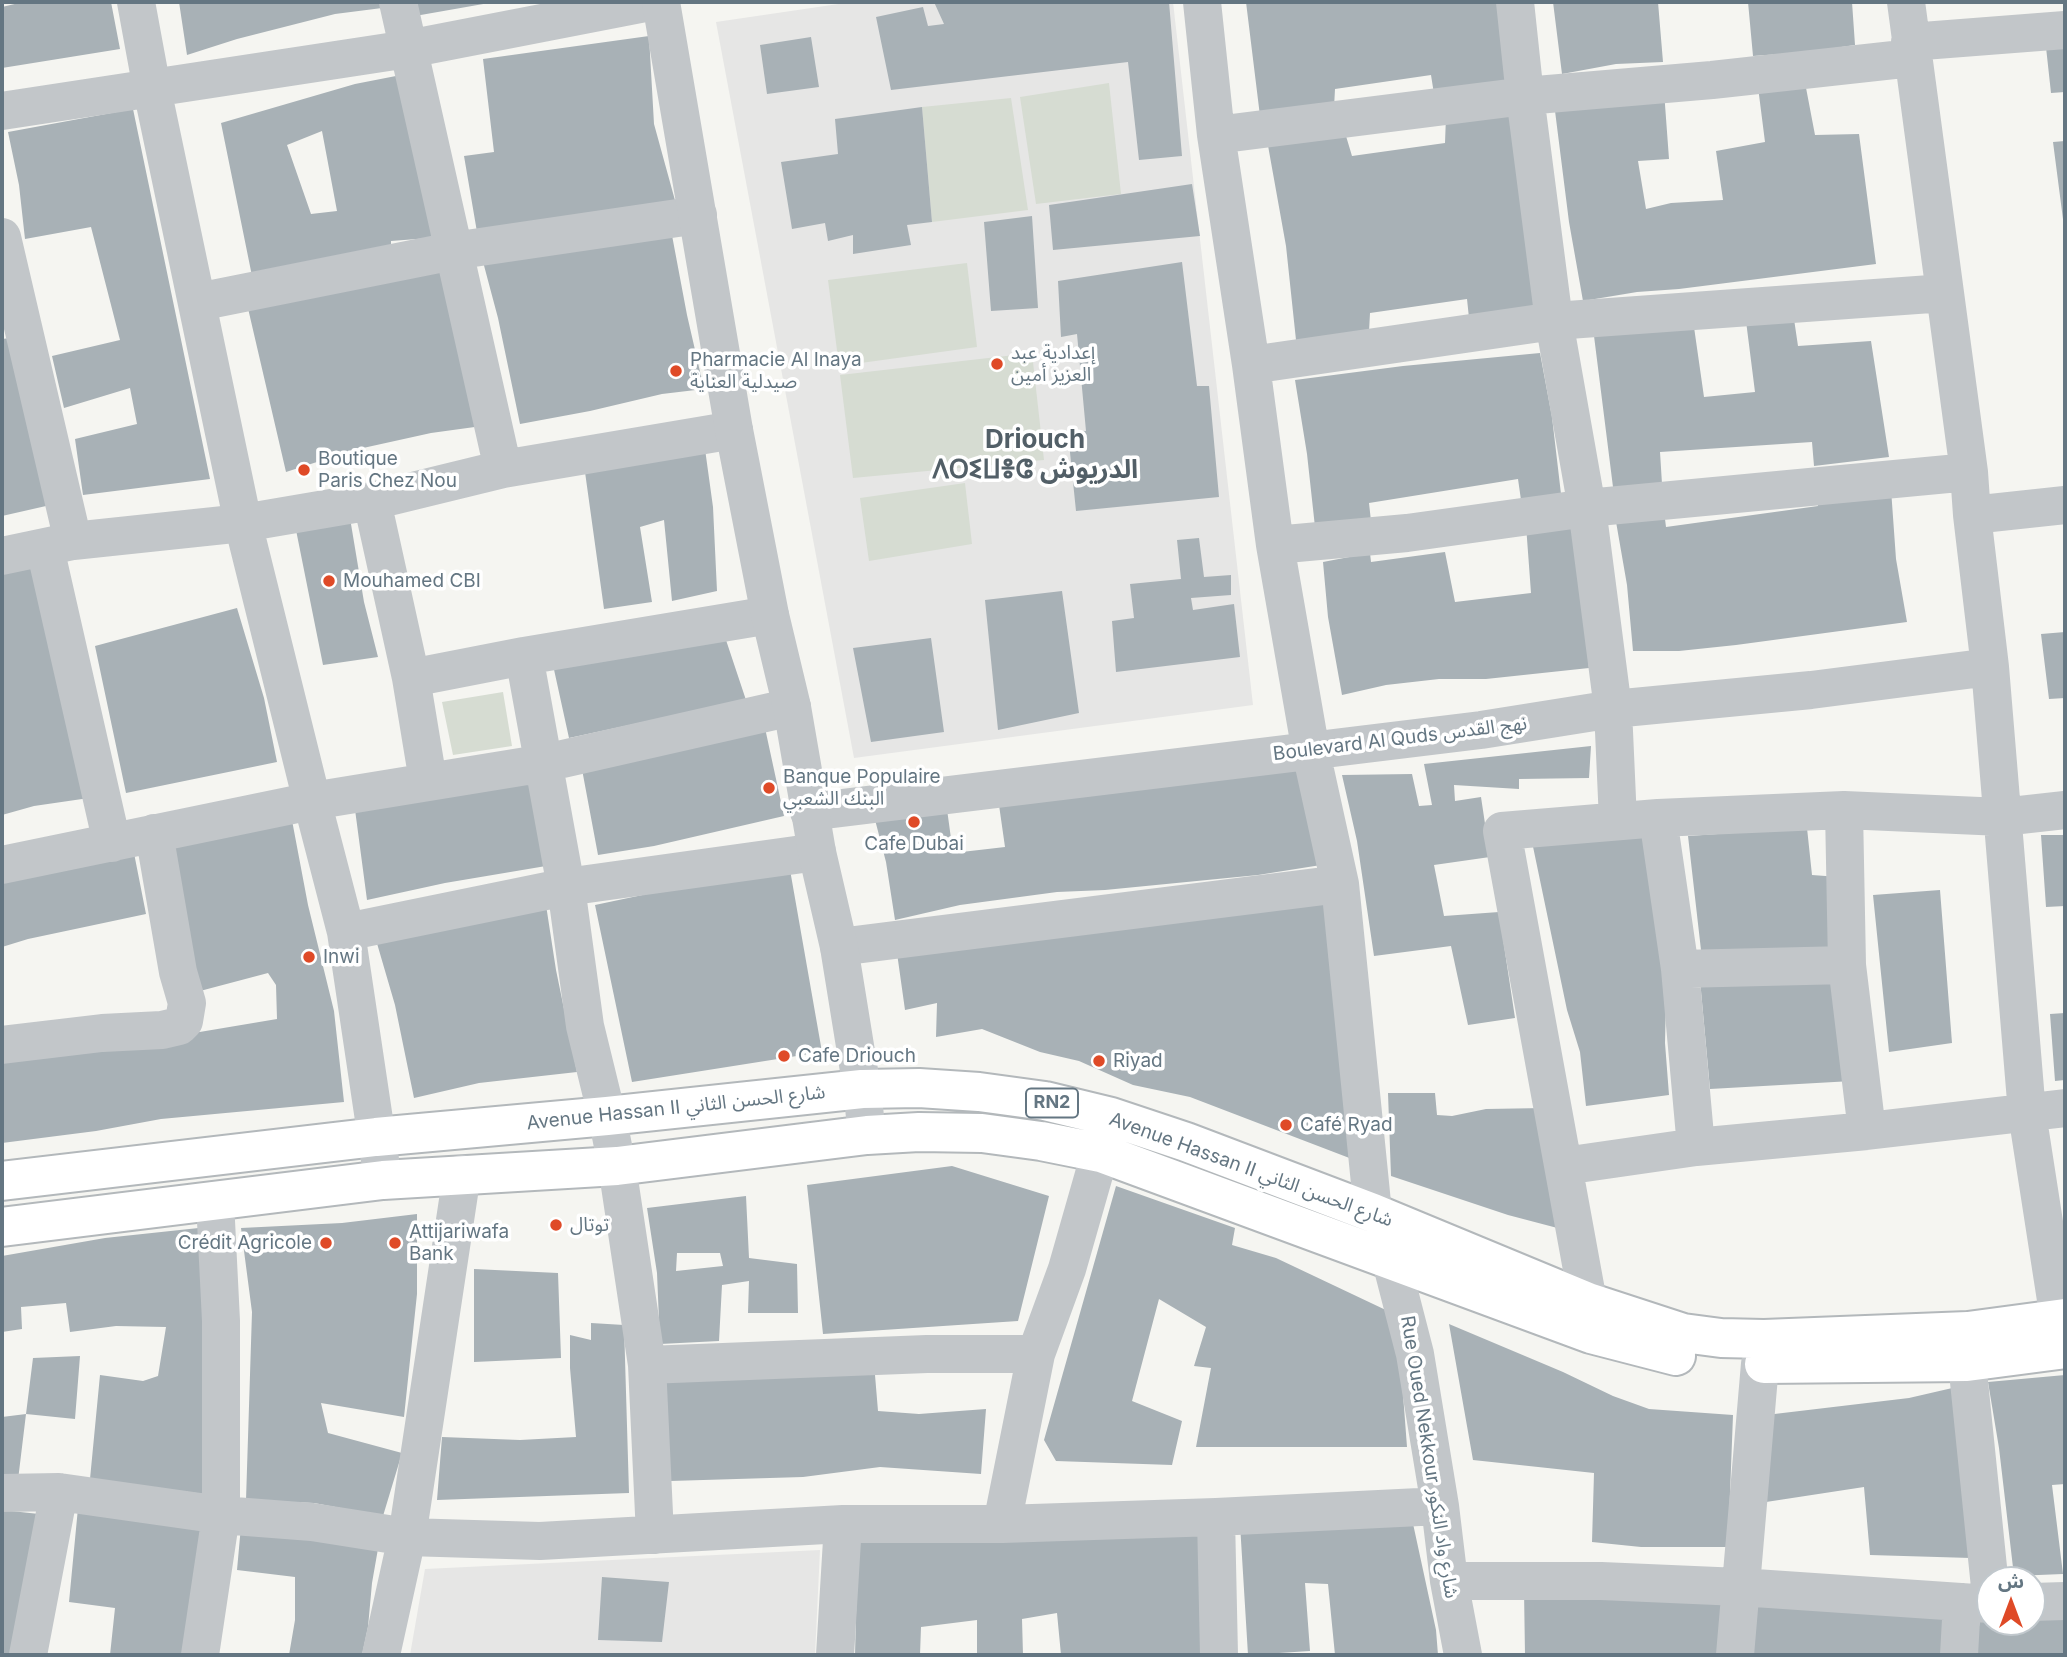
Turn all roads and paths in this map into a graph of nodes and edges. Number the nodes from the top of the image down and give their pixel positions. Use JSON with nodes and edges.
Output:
{"nodes":[{"id":1,"x":136,"y":2,"type":"edge"},
{"id":2,"x":398,"y":2,"type":"edge"},
{"id":3,"x":650,"y":2,"type":"edge"},
{"id":4,"x":660,"y":2,"type":"edge"},
{"id":5,"x":1202,"y":2,"type":"edge"},
{"id":6,"x":1515,"y":2,"type":"edge"},
{"id":7,"x":1906,"y":2,"type":"edge"},
{"id":8,"x":2065,"y":30,"type":"edge"},
{"id":9,"x":408,"y":49,"type":"junction"},
{"id":10,"x":1911,"y":50,"type":"junction"},
{"id":11,"x":152,"y":89,"type":"junction"},
{"id":12,"x":1525,"y":96,"type":"junction"},
{"id":13,"x":2,"y":111,"type":"edge"},
{"id":14,"x":1216,"y":135,"type":"junction"},
{"id":15,"x":698,"y":215,"type":"junction"},
{"id":16,"x":2,"y":237,"type":"edge"},
{"id":17,"x":453,"y":251,"type":"junction"},
{"id":18,"x":1945,"y":293,"type":"junction"},
{"id":19,"x":198,"y":302,"type":"junction"},
{"id":20,"x":1554,"y":321,"type":"junction"},
{"id":21,"x":1251,"y":365,"type":"junction"},
{"id":22,"x":734,"y":430,"type":"junction"},
{"id":23,"x":503,"y":469,"type":"junction"},
{"id":24,"x":1969,"y":472,"type":"junction"},
{"id":25,"x":372,"y":501,"type":"junction"},
{"id":26,"x":2065,"y":505,"type":"edge"},
{"id":27,"x":1587,"y":508,"type":"junction"},
{"id":28,"x":1972,"y":515,"type":"junction"},
{"id":29,"x":243,"y":523,"type":"junction"},
{"id":30,"x":59,"y":545,"type":"junction"},
{"id":31,"x":1275,"y":545,"type":"junction"},
{"id":32,"x":2,"y":556,"type":"edge"},
{"id":33,"x":770,"y":615,"type":"junction"},
{"id":34,"x":524,"y":656,"type":"junction"},
{"id":35,"x":1990,"y":667,"type":"junction"},
{"id":36,"x":411,"y":678,"type":"junction"},
{"id":37,"x":792,"y":707,"type":"junction"},
{"id":38,"x":1613,"y":709,"type":"junction"},
{"id":39,"x":1311,"y":752,"type":"junction"},
{"id":40,"x":545,"y":763,"type":"junction"},
{"id":41,"x":429,"y":781,"type":"junction"},
{"id":42,"x":312,"y":801,"type":"junction"},
{"id":43,"x":1844,"y":810,"type":"junction"},
{"id":44,"x":2065,"y":810,"type":"edge"},
{"id":45,"x":809,"y":812,"type":"junction"},
{"id":46,"x":2001,"y":817,"type":"junction"},
{"id":47,"x":1658,"y":818,"type":"junction"},
{"id":48,"x":1618,"y":821,"type":"junction"},
{"id":49,"x":154,"y":833,"type":"junction"},
{"id":50,"x":113,"y":843,"type":"junction"},
{"id":51,"x":817,"y":852,"type":"junction"},
{"id":52,"x":2,"y":865,"type":"edge"},
{"id":53,"x":1340,"y":884,"type":"junction"},
{"id":54,"x":566,"y":887,"type":"junction"},
{"id":55,"x":346,"y":932,"type":"junction"},
{"id":56,"x":839,"y":947,"type":"junction"},
{"id":57,"x":1847,"y":965,"type":"junction"},
{"id":58,"x":1680,"y":969,"type":"junction"},
{"id":59,"x":2,"y":1045,"type":"edge"},
{"id":60,"x":862,"y":1089,"type":"junction"},
{"id":61,"x":2065,"y":1108,"type":"edge"},
{"id":62,"x":2027,"y":1113,"type":"junction"},
{"id":63,"x":607,"y":1116,"type":"junction"},
{"id":64,"x":1111,"y":1117,"type":"junction"},
{"id":65,"x":1867,"y":1131,"type":"junction"},
{"id":66,"x":867,"y":1135,"type":"junction"},
{"id":67,"x":376,"y":1137,"type":"junction"},
{"id":68,"x":1696,"y":1147,"type":"junction"},
{"id":69,"x":1101,"y":1153,"type":"junction"},
{"id":70,"x":617,"y":1166,"type":"junction"},
{"id":71,"x":1564,"y":1166,"type":"junction"},
{"id":72,"x":462,"y":1174,"type":"junction"},
{"id":73,"x":383,"y":1180,"type":"junction"},
{"id":74,"x":2,"y":1181,"type":"edge"},
{"id":75,"x":215,"y":1201,"type":"junction"},
{"id":76,"x":1373,"y":1213,"type":"junction"},
{"id":77,"x":2,"y":1227,"type":"edge"},
{"id":78,"x":1391,"y":1261,"type":"junction"},
{"id":79,"x":1590,"y":1318,"type":"junction"},
{"id":80,"x":2063,"y":1334,"type":"edge"},
{"id":81,"x":1037,"y":1354,"type":"junction"},
{"id":82,"x":1967,"y":1362,"type":"junction"},
{"id":83,"x":1760,"y":1364,"type":"junction"},
{"id":84,"x":647,"y":1365,"type":"junction"},
{"id":85,"x":59,"y":1492,"type":"junction"},
{"id":86,"x":2,"y":1493,"type":"edge"},
{"id":87,"x":1440,"y":1506,"type":"junction"},
{"id":88,"x":221,"y":1515,"type":"junction"},
{"id":89,"x":1216,"y":1517,"type":"junction"},
{"id":90,"x":843,"y":1524,"type":"junction"},
{"id":91,"x":1002,"y":1524,"type":"junction"},
{"id":92,"x":655,"y":1535,"type":"junction"},
{"id":93,"x":407,"y":1537,"type":"junction"},
{"id":94,"x":1979,"y":1566,"type":"edge"},
{"id":95,"x":1449,"y":1581,"type":"junction"},
{"id":96,"x":1740,"y":1587,"type":"junction"},
{"id":97,"x":1976,"y":1598,"type":"edge"},
{"id":98,"x":2065,"y":1601,"type":"edge"},
{"id":99,"x":2046,"y":1602,"type":"edge"},
{"id":100,"x":1976,"y":1611,"type":"edge"},
{"id":101,"x":28,"y":1655,"type":"edge"},
{"id":102,"x":200,"y":1655,"type":"edge"},
{"id":103,"x":381,"y":1655,"type":"edge"},
{"id":104,"x":835,"y":1655,"type":"edge"},
{"id":105,"x":1219,"y":1655,"type":"edge"},
{"id":106,"x":1463,"y":1655,"type":"edge"},
{"id":107,"x":1735,"y":1655,"type":"edge"},
{"id":108,"x":1959,"y":1655,"type":"edge"}],
"edges":[{"from":1,"to":11,"type":"street"},
{"from":2,"to":9,"type":"street"},
{"from":3,"to":9,"type":"street"},
{"from":4,"to":15,"type":"street"},
{"from":5,"to":14,"type":"street","name":"Rue Oued Nekkour شارع واد النکور"},
{"from":6,"to":12,"type":"street"},
{"from":7,"to":10,"type":"street"},
{"from":8,"to":10,"type":"street"},
{"from":9,"to":11,"type":"street"},
{"from":9,"to":17,"type":"street"},
{"from":10,"to":12,"type":"street"},
{"from":10,"to":18,"type":"street"},
{"from":11,"to":13,"type":"street"},
{"from":11,"to":19,"type":"street"},
{"from":12,"to":14,"type":"street"},
{"from":12,"to":20,"type":"street"},
{"from":14,"to":21,"type":"street","name":"Rue Oued Nekkour شارع واد النکور"},
{"from":15,"to":17,"type":"street"},
{"from":15,"to":22,"type":"street"},
{"from":16,"to":30,"type":"street"},
{"from":17,"to":19,"type":"street"},
{"from":17,"to":23,"type":"street"},
{"from":18,"to":20,"type":"street"},
{"from":18,"to":24,"type":"street"},
{"from":19,"to":29,"type":"street"},
{"from":20,"to":21,"type":"street"},
{"from":20,"to":27,"type":"street"},
{"from":21,"to":31,"type":"street","name":"Rue Oued Nekkour شارع واد النکور"},
{"from":22,"to":23,"type":"street"},
{"from":22,"to":33,"type":"street"},
{"from":23,"to":25,"type":"street"},
{"from":24,"to":27,"type":"street"},
{"from":24,"to":28,"type":"street"},
{"from":25,"to":29,"type":"street"},
{"from":25,"to":36,"type":"street"},
{"from":26,"to":28,"type":"street"},
{"from":27,"to":31,"type":"street"},
{"from":27,"to":38,"type":"street"},
{"from":28,"to":35,"type":"street"},
{"from":29,"to":30,"type":"street"},
{"from":29,"to":42,"type":"street"},
{"from":30,"to":32,"type":"street"},
{"from":30,"to":50,"type":"street"},
{"from":31,"to":39,"type":"street","name":"Rue Oued Nekkour شارع واد النکور"},
{"from":33,"to":34,"type":"street"},
{"from":33,"to":37,"type":"street"},
{"from":34,"to":36,"type":"street"},
{"from":34,"to":40,"type":"street"},
{"from":35,"to":38,"type":"street","name":"Boulevard Al Quds نهج القدس"},
{"from":35,"to":46,"type":"street"},
{"from":36,"to":41,"type":"street"},
{"from":37,"to":40,"type":"street"},
{"from":37,"to":45,"type":"street"},
{"from":38,"to":39,"type":"street","name":"Boulevard Al Quds نهج القدس"},
{"from":38,"to":48,"type":"street"},
{"from":39,"to":45,"type":"street","name":"Boulevard Al Quds نهج القدس"},
{"from":39,"to":53,"type":"street","name":"Rue Oued Nekkour شارع واد النکور"},
{"from":40,"to":41,"type":"street"},
{"from":40,"to":54,"type":"street"},
{"from":41,"to":42,"type":"street"},
{"from":42,"to":49,"type":"street"},
{"from":42,"to":55,"type":"street"},
{"from":43,"to":46,"type":"street"},
{"from":43,"to":47,"type":"street"},
{"from":43,"to":57,"type":"street"},
{"from":44,"to":46,"type":"street"},
{"from":45,"to":51,"type":"street"},
{"from":46,"to":62,"type":"street"},
{"from":47,"to":48,"type":"street"},
{"from":47,"to":58,"type":"street"},
{"from":48,"to":71,"type":"street"},
{"from":49,"to":50,"type":"street"},
{"from":49,"to":59,"type":"street"},
{"from":50,"to":52,"type":"street"},
{"from":51,"to":54,"type":"street"},
{"from":51,"to":56,"type":"street"},
{"from":53,"to":56,"type":"street"},
{"from":53,"to":76,"type":"street","name":"Rue Oued Nekkour شارع واد النکور"},
{"from":54,"to":55,"type":"street"},
{"from":54,"to":63,"type":"street"},
{"from":55,"to":67,"type":"street"},
{"from":56,"to":60,"type":"street"},
{"from":57,"to":58,"type":"street"},
{"from":57,"to":65,"type":"street"},
{"from":58,"to":68,"type":"street"},
{"from":60,"to":63,"type":"main road","name":"Avenue Hassan II شارع الحسن الثاني","number":"RN2"},
{"from":60,"to":64,"type":"main road","name":"Avenue Hassan II شارع الحسن الثاني","number":"RN2"},
{"from":60,"to":66,"type":"street"},
{"from":61,"to":62,"type":"street"},
{"from":62,"to":65,"type":"street"},
{"from":62,"to":80,"type":"street"},
{"from":63,"to":67,"type":"main road","name":"Avenue Hassan II شارع الحسن الثاني","number":"RN2"},
{"from":63,"to":70,"type":"street"},
{"from":64,"to":69,"type":"street"},
{"from":64,"to":76,"type":"main road","name":"Avenue Hassan II شارع الحسن الثاني","number":"RN2"},
{"from":65,"to":68,"type":"street"},
{"from":66,"to":69,"type":"main road","name":"Avenue Hassan II شارع الحسن الثاني","number":"RN2"},
{"from":66,"to":70,"type":"main road","name":"Avenue Hassan II شارع الحسن الثاني","number":"RN2"},
{"from":67,"to":73,"type":"street"},
{"from":67,"to":74,"type":"main road","name":"Avenue Hassan II شارع الحسن الثاني","number":"RN2"},
{"from":68,"to":71,"type":"street"},
{"from":69,"to":78,"type":"main road","name":"Avenue Hassan II شارع الحسن الثاني","number":"RN2"},
{"from":69,"to":81,"type":"street"},
{"from":70,"to":72,"type":"main road","name":"Avenue Hassan II شارع الحسن الثاني","number":"RN2"},
{"from":70,"to":84,"type":"street"},
{"from":71,"to":79,"type":"street"},
{"from":72,"to":73,"type":"main road","name":"Avenue Hassan II شارع الحسن الثاني","number":"RN2"},
{"from":72,"to":93,"type":"street"},
{"from":73,"to":75,"type":"main road","name":"Avenue Hassan II شارع الحسن الثاني","number":"RN2"},
{"from":75,"to":77,"type":"main road","name":"Avenue Hassan II شارع الحسن الثاني","number":"RN2"},
{"from":75,"to":88,"type":"street"},
{"from":76,"to":78,"type":"street","name":"Rue Oued Nekkour شارع واد النکور"},
{"from":76,"to":79,"type":"main road","name":"Avenue Hassan II شارع الحسن الثاني","number":"RN2"},
{"from":78,"to":79,"type":"main road","name":"Avenue Hassan II شارع الحسن الثاني","number":"RN2"},
{"from":78,"to":87,"type":"street","name":"Rue Oued Nekkour شارع واد النکور"},
{"from":79,"to":80,"type":"main road","name":"Avenue Hassan II شارع الحسن الثاني","number":"RN2"},
{"from":79,"to":83,"type":"main road","name":"Avenue Hassan II شارع الحسن الثاني","number":"RN2"},
{"from":80,"to":82,"type":"main road","name":"Avenue Hassan II شارع الحسن الثاني","number":"RN2"},
{"from":81,"to":84,"type":"street"},
{"from":81,"to":91,"type":"street"},
{"from":82,"to":83,"type":"main road","name":"Avenue Hassan II شارع الحسن الثاني","number":"RN2"},
{"from":82,"to":94,"type":"street"},
{"from":83,"to":96,"type":"street"},
{"from":84,"to":92,"type":"street"},
{"from":85,"to":86,"type":"street"},
{"from":85,"to":88,"type":"street"},
{"from":85,"to":101,"type":"street"},
{"from":87,"to":89,"type":"street"},
{"from":87,"to":95,"type":"street","name":"Rue Oued Nekkour شارع واد النکور"},
{"from":88,"to":93,"type":"street"},
{"from":88,"to":102,"type":"street"},
{"from":89,"to":91,"type":"street"},
{"from":89,"to":105,"type":"street"},
{"from":90,"to":91,"type":"street"},
{"from":90,"to":92,"type":"street"},
{"from":90,"to":104,"type":"street"},
{"from":92,"to":93,"type":"street"},
{"from":93,"to":103,"type":"street"},
{"from":95,"to":96,"type":"street"},
{"from":95,"to":106,"type":"street","name":"Rue Oued Nekkour شارع واد النکور"},
{"from":96,"to":97,"type":"street"},
{"from":96,"to":107,"type":"street"},
{"from":98,"to":99,"type":"street"},
{"from":100,"to":108,"type":"street"}]}
